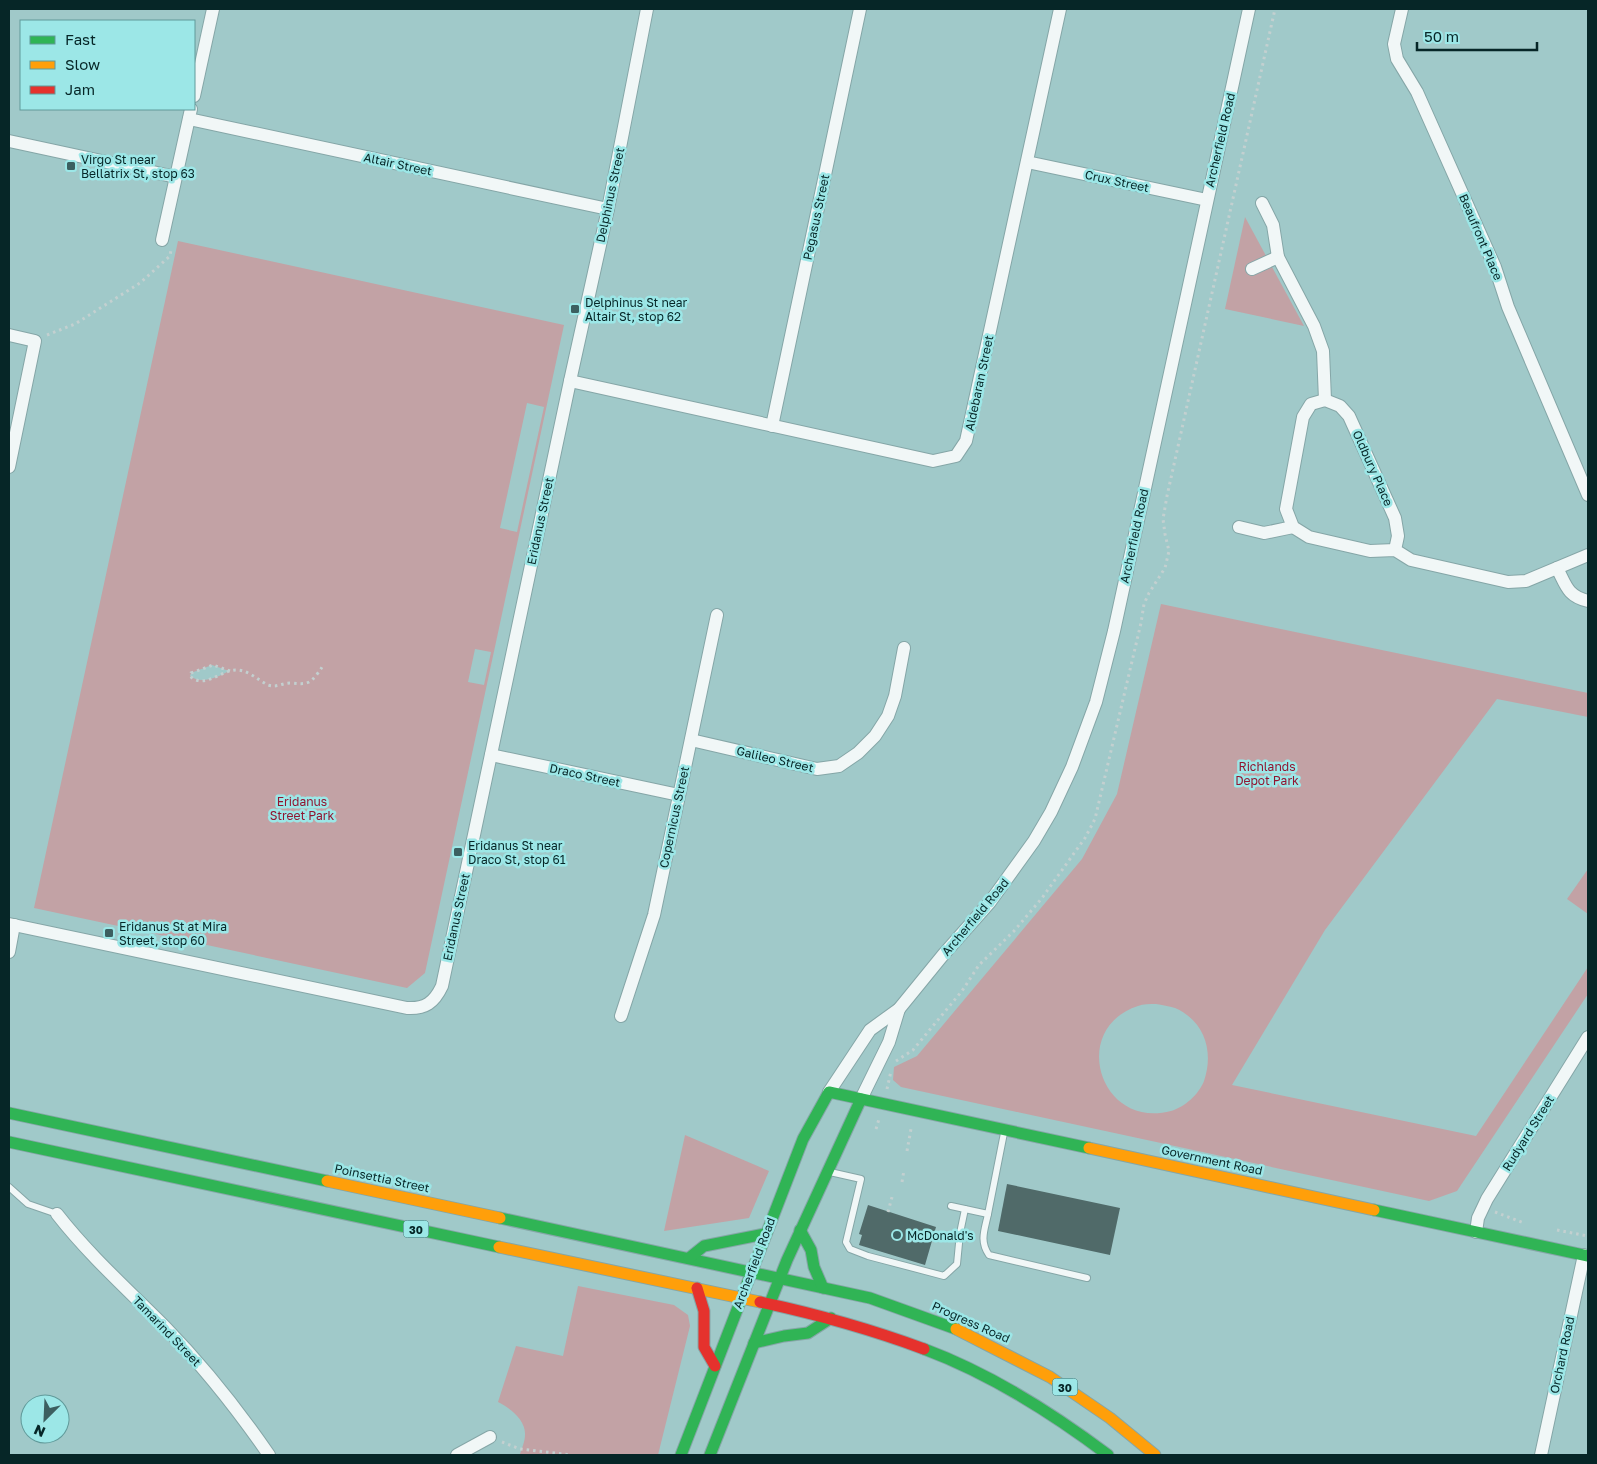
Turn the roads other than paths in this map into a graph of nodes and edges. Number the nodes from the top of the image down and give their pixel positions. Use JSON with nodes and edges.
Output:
{"nodes":[{"id":1,"x":213,"y":9,"type":"edge"},
{"id":2,"x":647,"y":9,"type":"edge"},
{"id":3,"x":860,"y":9,"type":"edge"},
{"id":4,"x":1060,"y":9,"type":"edge"},
{"id":5,"x":1249,"y":9,"type":"edge"},
{"id":6,"x":1402,"y":9,"type":"edge"},
{"id":7,"x":195,"y":91,"type":"edge"},
{"id":8,"x":190,"y":114,"type":"edge"},
{"id":9,"x":9,"y":141,"type":"edge"},
{"id":10,"x":1027,"y":162,"type":"junction"},
{"id":11,"x":176,"y":177,"type":"junction"},
{"id":12,"x":1207,"y":200,"type":"junction"},
{"id":13,"x":1262,"y":204,"type":"dead end"},
{"id":14,"x":608,"y":209,"type":"junction"},
{"id":15,"x":162,"y":240,"type":"road end"},
{"id":16,"x":1278,"y":257,"type":"junction"},
{"id":17,"x":1252,"y":268,"type":"dead end"},
{"id":18,"x":9,"y":335,"type":"edge"},
{"id":19,"x":570,"y":381,"type":"junction"},
{"id":20,"x":1325,"y":400,"type":"junction"},
{"id":21,"x":772,"y":426,"type":"junction"},
{"id":22,"x":9,"y":467,"type":"edge"},
{"id":23,"x":1588,"y":495,"type":"edge"},
{"id":24,"x":1239,"y":527,"type":"dead end"},
{"id":25,"x":1293,"y":527,"type":"junction"},
{"id":26,"x":1395,"y":550,"type":"junction"},
{"id":27,"x":1588,"y":555,"type":"edge"},
{"id":28,"x":1557,"y":568,"type":"junction"},
{"id":29,"x":1588,"y":600,"type":"edge"},
{"id":30,"x":717,"y":615,"type":"dead end"},
{"id":31,"x":904,"y":648,"type":"dead end"},
{"id":32,"x":690,"y":740,"type":"junction"},
{"id":33,"x":491,"y":755,"type":"junction"},
{"id":34,"x":679,"y":795,"type":"junction"},
{"id":35,"x":12,"y":924,"type":"edge"},
{"id":36,"x":9,"y":952,"type":"edge"},
{"id":37,"x":898,"y":1009,"type":"junction"},
{"id":38,"x":621,"y":1016,"type":"dead end"},
{"id":39,"x":1588,"y":1036,"type":"edge"},
{"id":40,"x":829,"y":1092,"type":"junction"},
{"id":41,"x":861,"y":1099,"type":"junction"},
{"id":42,"x":9,"y":1113,"type":"edge"},
{"id":43,"x":1005,"y":1129,"type":"junction"},
{"id":44,"x":9,"y":1142,"type":"edge"},
{"id":45,"x":827,"y":1171,"type":"junction"},
{"id":46,"x":9,"y":1187,"type":"edge"},
{"id":47,"x":950,"y":1206,"type":"dead end"},
{"id":48,"x":965,"y":1209,"type":"junction"},
{"id":49,"x":57,"y":1214,"type":"joint"},
{"id":50,"x":988,"y":1214,"type":"junction"},
{"id":51,"x":800,"y":1230,"type":"junction"},
{"id":52,"x":1476,"y":1232,"type":"junction"},
{"id":53,"x":765,"y":1234,"type":"junction"},
{"id":54,"x":1586,"y":1255,"type":"edge"},
{"id":55,"x":689,"y":1258,"type":"junction"},
{"id":56,"x":750,"y":1272,"type":"junction"},
{"id":57,"x":1086,"y":1278,"type":"dead end"},
{"id":58,"x":779,"y":1279,"type":"junction"},
{"id":59,"x":698,"y":1288,"type":"junction"},
{"id":60,"x":822,"y":1288,"type":"junction"},
{"id":61,"x":741,"y":1298,"type":"junction"},
{"id":62,"x":769,"y":1304,"type":"junction"},
{"id":63,"x":831,"y":1318,"type":"junction"},
{"id":64,"x":754,"y":1343,"type":"junction"},
{"id":65,"x":715,"y":1366,"type":"junction"},
{"id":66,"x":490,"y":1437,"type":"road end"},
{"id":67,"x":268,"y":1455,"type":"edge"},
{"id":68,"x":457,"y":1455,"type":"edge"},
{"id":69,"x":681,"y":1455,"type":"edge"},
{"id":70,"x":710,"y":1455,"type":"edge"},
{"id":71,"x":1108,"y":1455,"type":"edge"},
{"id":72,"x":1155,"y":1455,"type":"edge"},
{"id":73,"x":1541,"y":1455,"type":"edge"}],
"edges":[{"from":1,"to":7,"type":"street"},
{"from":2,"to":14,"type":"street","name":"Delphinus Street"},
{"from":3,"to":21,"type":"street","name":"Pegasus Street"},
{"from":4,"to":10,"type":"street","name":"Aldebaran Street"},
{"from":5,"to":12,"type":"street","name":"Archerfield Road"},
{"from":6,"to":23,"type":"street","name":"Beaufront Place"},
{"from":8,"to":11,"type":"street"},
{"from":8,"to":14,"type":"street","name":"Altair Street"},
{"from":9,"to":11,"type":"street"},
{"from":10,"to":12,"type":"street","name":"Crux Street"},
{"from":10,"to":21,"type":"street","name":"Aldebaran Street"},
{"from":11,"to":15,"type":"street"},
{"from":12,"to":37,"type":"street","name":"Archerfield Road"},
{"from":13,"to":16,"type":"street"},
{"from":14,"to":19,"type":"street","name":"Delphinus Street"},
{"from":16,"to":17,"type":"street"},
{"from":16,"to":20,"type":"street"},
{"from":18,"to":22,"type":"street"},
{"from":19,"to":21,"type":"street","name":"Aldebaran Street"},
{"from":19,"to":33,"type":"street","name":"Eridanus Street"},
{"from":20,"to":25,"type":"street"},
{"from":20,"to":26,"type":"street","name":"Oldbury Place"},
{"from":24,"to":25,"type":"street"},
{"from":25,"to":26,"type":"street"},
{"from":26,"to":28,"type":"street"},
{"from":27,"to":28,"type":"street"},
{"from":28,"to":29,"type":"street"},
{"from":30,"to":32,"type":"street","name":"Copernicus Street"},
{"from":31,"to":32,"type":"street","name":"Galileo Street"},
{"from":32,"to":34,"type":"street","name":"Copernicus Street"},
{"from":33,"to":34,"type":"street","name":"Draco Street"},
{"from":33,"to":35,"type":"street","name":"Eridanus Street"},
{"from":34,"to":38,"type":"street","name":"Copernicus Street"},
{"from":35,"to":36,"type":"street"},
{"from":37,"to":40,"type":"street","name":"Archerfield Road"},
{"from":37,"to":41,"type":"street","name":"Archerfield Road"},
{"from":39,"to":52,"type":"street","name":"Rudyard Street"},
{"from":40,"to":41,"type":"main road","name":"Government Road"},
{"from":40,"to":53,"type":"main road","name":"Archerfield Road"},
{"from":41,"to":43,"type":"main road","name":"Government Road"},
{"from":41,"to":45,"type":"main road","name":"Archerfield Road"},
{"from":42,"to":55,"type":"main road","name":"Poinsettia Street","number":"30"},
{"from":43,"to":50,"type":"lane"},
{"from":43,"to":52,"type":"main road","name":"Government Road"},
{"from":44,"to":59,"type":"main road","number":"30"},
{"from":45,"to":48,"type":"lane"},
{"from":45,"to":51,"type":"main road","name":"Archerfield Road"},
{"from":46,"to":49,"type":"lane"},
{"from":47,"to":48,"type":"lane"},
{"from":48,"to":50,"type":"lane"},
{"from":49,"to":67,"type":"street","name":"Tamarind Street"},
{"from":50,"to":57,"type":"lane"},
{"from":51,"to":58,"type":"main road","name":"Archerfield Road"},
{"from":51,"to":60,"type":"main road"},
{"from":52,"to":54,"type":"main road","name":"Government Road"},
{"from":53,"to":55,"type":"main road"},
{"from":53,"to":56,"type":"main road","name":"Archerfield Road"},
{"from":54,"to":73,"type":"street","name":"Orchard Road"},
{"from":55,"to":56,"type":"main road","name":"Poinsettia Street","number":"30"},
{"from":56,"to":58,"type":"main road","name":"Progress Road","number":"30"},
{"from":56,"to":61,"type":"main road","name":"Archerfield Road"},
{"from":58,"to":60,"type":"main road","name":"Progress Road","number":"30"},
{"from":58,"to":62,"type":"main road","name":"Archerfield Road"},
{"from":59,"to":61,"type":"main road","number":"30"},
{"from":59,"to":65,"type":"main road"},
{"from":60,"to":72,"type":"main road","name":"Progress Road","number":"30"},
{"from":61,"to":62,"type":"main road","number":"30"},
{"from":61,"to":65,"type":"main road","name":"Archerfield Road"},
{"from":62,"to":63,"type":"main road","number":"30"},
{"from":62,"to":64,"type":"main road","name":"Archerfield Road"},
{"from":63,"to":64,"type":"main road"},
{"from":63,"to":71,"type":"main road","number":"30"},
{"from":64,"to":70,"type":"main road","name":"Archerfield Road"},
{"from":65,"to":69,"type":"main road","name":"Archerfield Road"},
{"from":66,"to":68,"type":"street"}]}
